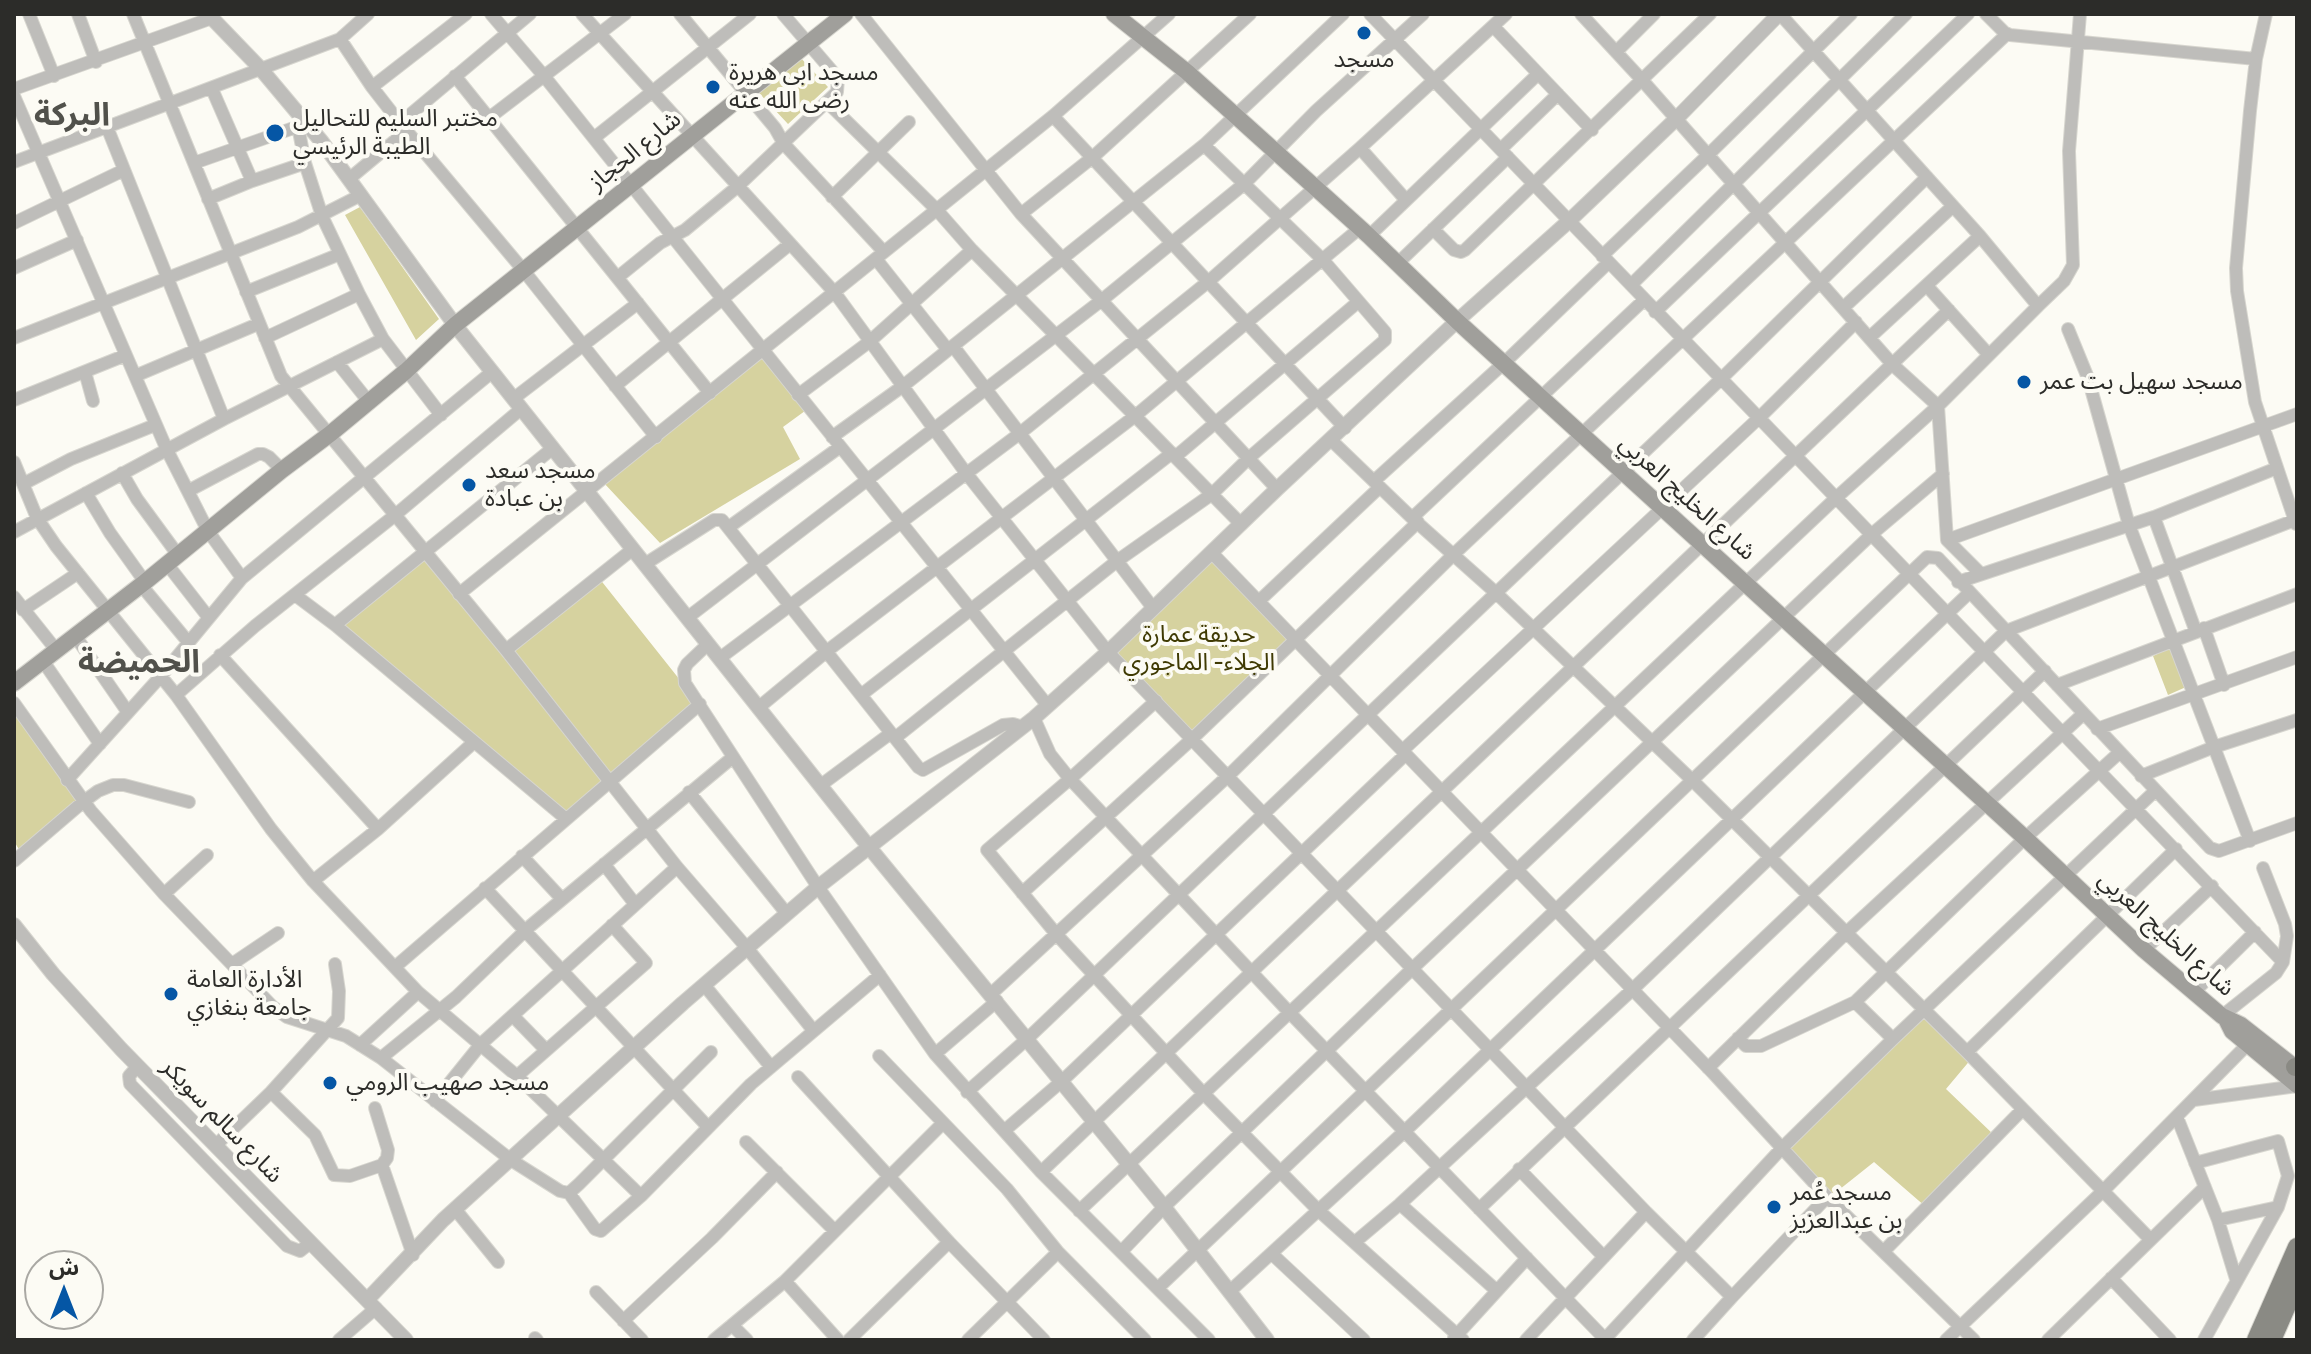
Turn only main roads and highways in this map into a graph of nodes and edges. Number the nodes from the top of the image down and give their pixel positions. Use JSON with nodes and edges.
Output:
{"nodes":[{"id":1,"x":845,"y":14,"type":"edge"},
{"id":2,"x":1119,"y":15,"type":"edge"},
{"id":3,"x":14,"y":683,"type":"edge"},
{"id":4,"x":2224,"y":1018,"type":"junction"},
{"id":5,"x":2297,"y":1075,"type":"edge"},
{"id":6,"x":2297,"y":1247,"type":"edge"},
{"id":7,"x":2297,"y":1283,"type":"edge"},
{"id":8,"x":2256,"y":1340,"type":"edge"},
{"id":9,"x":2272,"y":1340,"type":"edge"}],
"edges":[{"from":1,"to":3,"type":"main road","name":"شارع الحجاز"},
{"from":2,"to":4,"type":"main road","name":"شارع الخليج العربي"},
{"from":4,"to":5,"type":"main road","name":"شارع الخليج العربي"},
{"from":4,"to":5,"type":"main road","name":"شارع الخليج العربي"},
{"from":6,"to":8,"type":"main road"},
{"from":7,"to":9,"type":"main road"}]}
